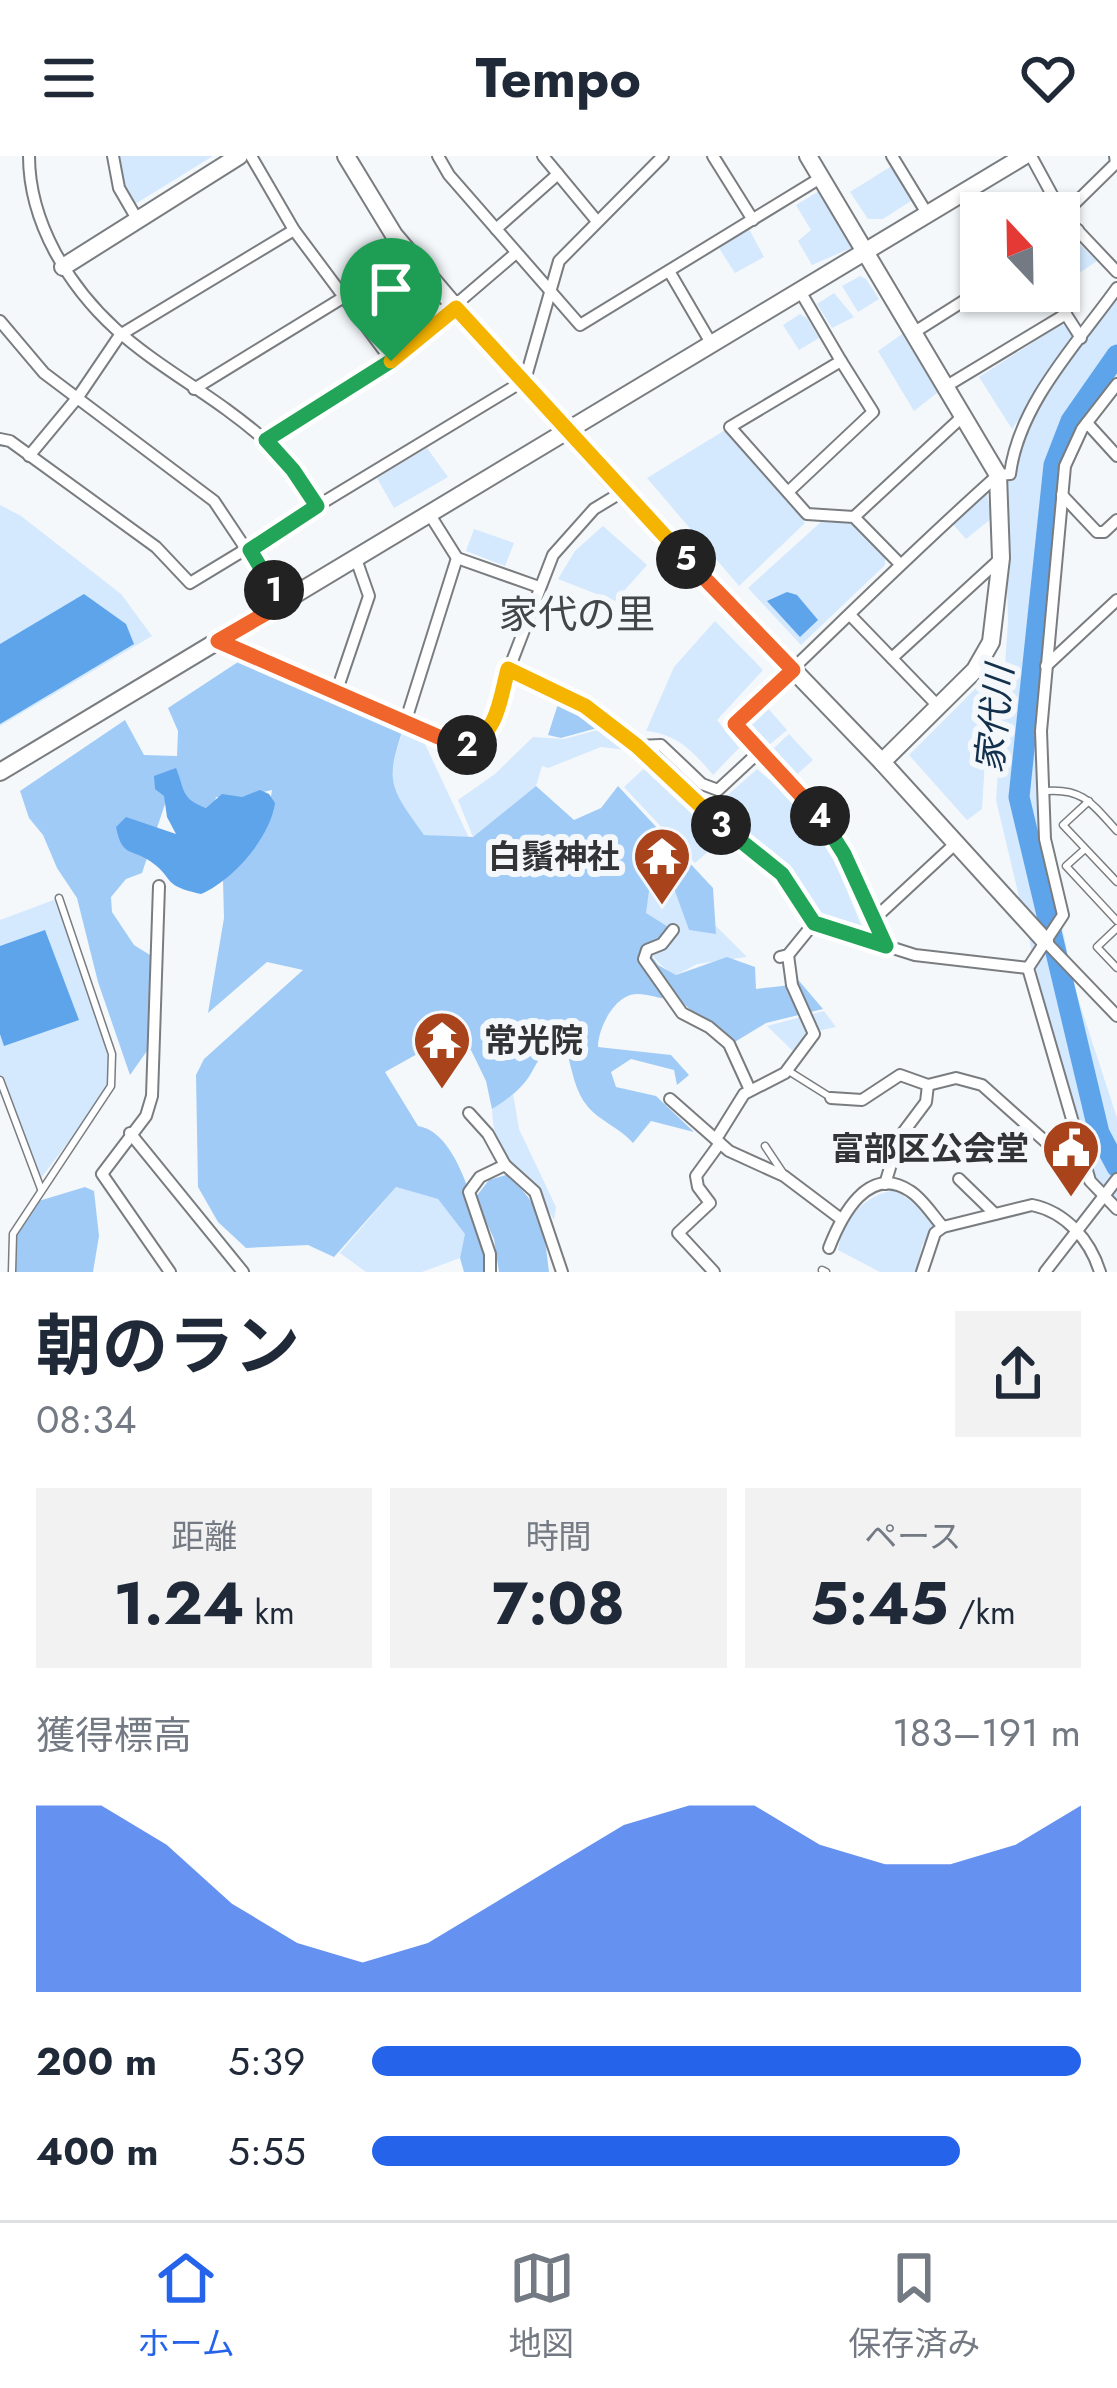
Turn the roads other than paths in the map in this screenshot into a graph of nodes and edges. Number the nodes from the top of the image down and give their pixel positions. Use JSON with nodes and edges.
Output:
{"nodes":[{"id":1,"x":29,"y":156,"type":"edge"},
{"id":2,"x":112,"y":156,"type":"edge"},
{"id":3,"x":239,"y":156,"type":"edge"},
{"id":4,"x":250,"y":156,"type":"edge"},
{"id":5,"x":346,"y":156,"type":"edge"},
{"id":6,"x":438,"y":156,"type":"edge"},
{"id":7,"x":543,"y":156,"type":"edge"},
{"id":8,"x":663,"y":156,"type":"edge"},
{"id":9,"x":713,"y":156,"type":"edge"},
{"id":10,"x":808,"y":156,"type":"edge"},
{"id":11,"x":892,"y":156,"type":"edge"},
{"id":12,"x":1028,"y":156,"type":"edge"},
{"id":13,"x":1115,"y":156,"type":"edge"},
{"id":14,"x":558,"y":174,"type":"junction"},
{"id":15,"x":822,"y":177,"type":"junction"},
{"id":16,"x":1049,"y":192,"type":"edge"},
{"id":17,"x":1080,"y":199,"type":"edge"},
{"id":18,"x":928,"y":214,"type":"junction"},
{"id":19,"x":137,"y":219,"type":"junction"},
{"id":20,"x":596,"y":220,"type":"junction"},
{"id":21,"x":753,"y":220,"type":"junction"},
{"id":22,"x":496,"y":229,"type":"junction"},
{"id":23,"x":294,"y":230,"type":"junction"},
{"id":24,"x":1080,"y":232,"type":"edge"},
{"id":25,"x":865,"y":251,"type":"junction"},
{"id":26,"x":516,"y":253,"type":"junction"},
{"id":27,"x":63,"y":266,"type":"junction"},
{"id":28,"x":669,"y":271,"type":"junction"},
{"id":29,"x":1117,"y":272,"type":"edge"},
{"id":30,"x":1117,"y":288,"type":"edge"},
{"id":31,"x":549,"y":291,"type":"junction"},
{"id":32,"x":800,"y":291,"type":"junction"},
{"id":33,"x":344,"y":297,"type":"junction"},
{"id":34,"x":960,"y":303,"type":"edge"},
{"id":35,"x":456,"y":308,"type":"junction"},
{"id":36,"x":1066,"y":314,"type":"joint"},
{"id":37,"x":0,"y":321,"type":"edge"},
{"id":38,"x":913,"y":333,"type":"junction"},
{"id":39,"x":120,"y":335,"type":"junction"},
{"id":40,"x":1081,"y":338,"type":"junction"},
{"id":41,"x":711,"y":344,"type":"junction"},
{"id":42,"x":391,"y":361,"type":"junction"},
{"id":43,"x":841,"y":361,"type":"junction"},
{"id":44,"x":524,"y":380,"type":"junction"},
{"id":45,"x":1117,"y":384,"type":"edge"},
{"id":46,"x":945,"y":387,"type":"junction"},
{"id":47,"x":194,"y":389,"type":"junction"},
{"id":48,"x":78,"y":397,"type":"junction"},
{"id":49,"x":963,"y":416,"type":"junction"},
{"id":50,"x":1087,"y":423,"type":"junction"},
{"id":51,"x":567,"y":431,"type":"junction"},
{"id":52,"x":0,"y":439,"type":"edge"},
{"id":53,"x":266,"y":440,"type":"junction"},
{"id":54,"x":29,"y":456,"type":"junction"},
{"id":55,"x":1117,"y":456,"type":"edge"},
{"id":56,"x":998,"y":475,"type":"junction"},
{"id":57,"x":622,"y":492,"type":"junction"},
{"id":58,"x":788,"y":493,"type":"junction"},
{"id":59,"x":1062,"y":495,"type":"junction"},
{"id":60,"x":317,"y":506,"type":"junction"},
{"id":61,"x":430,"y":515,"type":"junction"},
{"id":62,"x":854,"y":517,"type":"junction"},
{"id":63,"x":1117,"y":520,"type":"edge"},
{"id":64,"x":250,"y":550,"type":"junction"},
{"id":65,"x":457,"y":558,"type":"junction"},
{"id":66,"x":1000,"y":558,"type":"junction"},
{"id":67,"x":356,"y":559,"type":"junction"},
{"id":68,"x":899,"y":563,"type":"junction"},
{"id":69,"x":538,"y":587,"type":"junction"},
{"id":70,"x":1117,"y":601,"type":"edge"},
{"id":71,"x":282,"y":604,"type":"junction"},
{"id":72,"x":851,"y":616,"type":"junction"},
{"id":73,"x":218,"y":641,"type":"junction"},
{"id":74,"x":892,"y":658,"type":"junction"},
{"id":75,"x":1046,"y":666,"type":"junction"},
{"id":76,"x":508,"y":669,"type":"junction"},
{"id":77,"x":793,"y":670,"type":"junction"},
{"id":78,"x":336,"y":693,"type":"junction"},
{"id":79,"x":938,"y":706,"type":"junction"},
{"id":80,"x":405,"y":723,"type":"junction"},
{"id":81,"x":637,"y":746,"type":"junction"},
{"id":82,"x":760,"y":752,"type":"junction"},
{"id":83,"x":882,"y":762,"type":"junction"},
{"id":84,"x":0,"y":772,"type":"edge"},
{"id":85,"x":1042,"y":791,"type":"junction"},
{"id":86,"x":1089,"y":801,"type":"junction"},
{"id":87,"x":1117,"y":831,"type":"edge"},
{"id":88,"x":956,"y":843,"type":"junction"},
{"id":89,"x":1085,"y":849,"type":"junction"},
{"id":90,"x":1117,"y":882,"type":"edge"},
{"id":91,"x":159,"y":886,"type":"dead end"},
{"id":92,"x":59,"y":898,"type":"dead end"},
{"id":93,"x":874,"y":920,"type":"junction"},
{"id":94,"x":814,"y":923,"type":"junction"},
{"id":95,"x":1117,"y":925,"type":"edge"},
{"id":96,"x":673,"y":930,"type":"dead end"},
{"id":97,"x":1045,"y":941,"type":"junction"},
{"id":98,"x":886,"y":946,"type":"junction"},
{"id":99,"x":1028,"y":968,"type":"junction"},
{"id":100,"x":1117,"y":968,"type":"edge"},
{"id":101,"x":1117,"y":1016,"type":"edge"},
{"id":102,"x":788,"y":1070,"type":"junction"},
{"id":103,"x":0,"y":1080,"type":"edge"},
{"id":104,"x":928,"y":1084,"type":"junction"},
{"id":105,"x":751,"y":1090,"type":"junction"},
{"id":106,"x":831,"y":1098,"type":"joint"},
{"id":107,"x":670,"y":1099,"type":"dead end"},
{"id":108,"x":470,"y":1113,"type":"dead end"},
{"id":109,"x":130,"y":1133,"type":"junction"},
{"id":110,"x":718,"y":1141,"type":"junction"},
{"id":111,"x":1077,"y":1141,"type":"junction"},
{"id":112,"x":765,"y":1146,"type":"dead end"},
{"id":113,"x":505,"y":1165,"type":"junction"},
{"id":114,"x":784,"y":1176,"type":"junction"},
{"id":115,"x":959,"y":1179,"type":"dead end"},
{"id":116,"x":1117,"y":1179,"type":"edge"},
{"id":117,"x":885,"y":1184,"type":"junction"},
{"id":118,"x":40,"y":1189,"type":"junction"},
{"id":119,"x":1105,"y":1195,"type":"junction"},
{"id":120,"x":1117,"y":1209,"type":"edge"},
{"id":121,"x":995,"y":1214,"type":"junction"},
{"id":122,"x":841,"y":1219,"type":"junction"},
{"id":123,"x":943,"y":1228,"type":"junction"},
{"id":124,"x":1078,"y":1231,"type":"junction"},
{"id":125,"x":829,"y":1249,"type":"dead end"},
{"id":126,"x":12,"y":1272,"type":"edge"},
{"id":127,"x":170,"y":1272,"type":"edge"},
{"id":128,"x":243,"y":1272,"type":"edge"},
{"id":129,"x":490,"y":1272,"type":"edge"},
{"id":130,"x":562,"y":1272,"type":"edge"},
{"id":131,"x":714,"y":1272,"type":"edge"},
{"id":132,"x":922,"y":1272,"type":"edge"},
{"id":133,"x":1045,"y":1272,"type":"edge"},
{"id":134,"x":1100,"y":1272,"type":"edge"}],
"edges":[{"from":1,"to":27,"type":"street"},
{"from":2,"to":19,"type":"street"},
{"from":3,"to":19,"type":"street"},
{"from":4,"to":23,"type":"street"},
{"from":5,"to":35,"type":"street"},
{"from":6,"to":22,"type":"street"},
{"from":7,"to":14,"type":"street"},
{"from":8,"to":20,"type":"street"},
{"from":9,"to":21,"type":"street"},
{"from":10,"to":15,"type":"street"},
{"from":11,"to":18,"type":"street"},
{"from":12,"to":16,"type":"street"},
{"from":12,"to":18,"type":"street"},
{"from":13,"to":17,"type":"street"},
{"from":14,"to":20,"type":"street"},
{"from":14,"to":22,"type":"street"},
{"from":15,"to":21,"type":"street"},
{"from":15,"to":25,"type":"street"},
{"from":18,"to":25,"type":"street"},
{"from":19,"to":27,"type":"street"},
{"from":20,"to":31,"type":"street"},
{"from":21,"to":28,"type":"street"},
{"from":22,"to":26,"type":"street"},
{"from":23,"to":33,"type":"street"},
{"from":23,"to":39,"type":"street"},
{"from":24,"to":29,"type":"street"},
{"from":25,"to":32,"type":"street"},
{"from":25,"to":38,"type":"street"},
{"from":26,"to":31,"type":"street"},
{"from":26,"to":35,"type":"street"},
{"from":27,"to":39,"type":"street"},
{"from":28,"to":31,"type":"street"},
{"from":28,"to":41,"type":"street"},
{"from":30,"to":40,"type":"street"},
{"from":31,"to":44,"type":"street"},
{"from":32,"to":41,"type":"street"},
{"from":32,"to":43,"type":"street"},
{"from":33,"to":42,"type":"street"},
{"from":33,"to":47,"type":"street"},
{"from":34,"to":38,"type":"street"},
{"from":35,"to":42,"type":"street"},
{"from":35,"to":44,"type":"street"},
{"from":36,"to":40,"type":"street"},
{"from":36,"to":46,"type":"street"},
{"from":37,"to":48,"type":"street"},
{"from":38,"to":46,"type":"street"},
{"from":39,"to":47,"type":"street"},
{"from":39,"to":48,"type":"street"},
{"from":40,"to":56,"type":"street"},
{"from":41,"to":51,"type":"street"},
{"from":42,"to":53,"type":"street"},
{"from":43,"to":58,"type":"street"},
{"from":43,"to":58,"type":"street"},
{"from":44,"to":51,"type":"street"},
{"from":44,"to":60,"type":"street"},
{"from":45,"to":50,"type":"street"},
{"from":46,"to":49,"type":"street"},
{"from":47,"to":53,"type":"street"},
{"from":48,"to":54,"type":"street"},
{"from":48,"to":64,"type":"street"},
{"from":49,"to":56,"type":"street"},
{"from":49,"to":62,"type":"street"},
{"from":50,"to":55,"type":"street"},
{"from":50,"to":59,"type":"street"},
{"from":51,"to":57,"type":"street"},
{"from":51,"to":61,"type":"street"},
{"from":52,"to":54,"type":"street"},
{"from":53,"to":60,"type":"street"},
{"from":54,"to":64,"type":"street"},
{"from":56,"to":66,"type":"street"},
{"from":56,"to":68,"type":"street"},
{"from":57,"to":69,"type":"street"},
{"from":57,"to":77,"type":"street"},
{"from":58,"to":62,"type":"street"},
{"from":59,"to":63,"type":"street"},
{"from":59,"to":75,"type":"street"},
{"from":60,"to":64,"type":"street"},
{"from":61,"to":65,"type":"street"},
{"from":61,"to":67,"type":"street"},
{"from":62,"to":68,"type":"street"},
{"from":64,"to":71,"type":"street"},
{"from":65,"to":69,"type":"street"},
{"from":65,"to":80,"type":"street"},
{"from":66,"to":74,"type":"street"},
{"from":66,"to":79,"type":"street"},
{"from":67,"to":71,"type":"street"},
{"from":67,"to":78,"type":"street"},
{"from":68,"to":72,"type":"street"},
{"from":69,"to":76,"type":"street"},
{"from":70,"to":75,"type":"street"},
{"from":71,"to":73,"type":"street"},
{"from":72,"to":74,"type":"street"},
{"from":72,"to":77,"type":"street"},
{"from":73,"to":78,"type":"street"},
{"from":73,"to":84,"type":"street"},
{"from":74,"to":79,"type":"street"},
{"from":75,"to":85,"type":"street"},
{"from":76,"to":80,"type":"street"},
{"from":76,"to":81,"type":"street"},
{"from":77,"to":82,"type":"street"},
{"from":77,"to":83,"type":"street"},
{"from":78,"to":80,"type":"street"},
{"from":79,"to":83,"type":"street"},
{"from":81,"to":82,"type":"street"},
{"from":81,"to":94,"type":"street"},
{"from":82,"to":93,"type":"street"},
{"from":83,"to":88,"type":"street"},
{"from":85,"to":86,"type":"lane"},
{"from":85,"to":97,"type":"street"},
{"from":86,"to":87,"type":"lane"},
{"from":86,"to":89,"type":"lane"},
{"from":88,"to":93,"type":"street"},
{"from":88,"to":97,"type":"street"},
{"from":89,"to":90,"type":"lane"},
{"from":89,"to":95,"type":"lane"},
{"from":91,"to":109,"type":"street"},
{"from":92,"to":118,"type":"lane"},
{"from":93,"to":98,"type":"street"},
{"from":94,"to":98,"type":"street"},
{"from":94,"to":102,"type":"street"},
{"from":95,"to":100,"type":"lane"},
{"from":96,"to":105,"type":"street"},
{"from":97,"to":99,"type":"street"},
{"from":97,"to":101,"type":"street"},
{"from":98,"to":99,"type":"street"},
{"from":99,"to":111,"type":"street"},
{"from":102,"to":105,"type":"street"},
{"from":102,"to":106,"type":"lane"},
{"from":103,"to":118,"type":"lane"},
{"from":104,"to":106,"type":"street"},
{"from":104,"to":111,"type":"street"},
{"from":104,"to":117,"type":"street"},
{"from":105,"to":110,"type":"street"},
{"from":107,"to":110,"type":"street"},
{"from":108,"to":113,"type":"street"},
{"from":109,"to":127,"type":"street"},
{"from":109,"to":128,"type":"street"},
{"from":110,"to":114,"type":"street"},
{"from":110,"to":131,"type":"street"},
{"from":111,"to":119,"type":"street"},
{"from":112,"to":114,"type":"lane"},
{"from":113,"to":129,"type":"street"},
{"from":113,"to":130,"type":"street"},
{"from":114,"to":122,"type":"street"},
{"from":115,"to":121,"type":"street"},
{"from":116,"to":119,"type":"street"},
{"from":117,"to":122,"type":"street"},
{"from":117,"to":123,"type":"street"},
{"from":118,"to":126,"type":"lane"},
{"from":119,"to":120,"type":"street"},
{"from":119,"to":124,"type":"street"},
{"from":121,"to":123,"type":"street"},
{"from":121,"to":124,"type":"street"},
{"from":122,"to":125,"type":"street"},
{"from":123,"to":132,"type":"street"},
{"from":124,"to":133,"type":"street"},
{"from":124,"to":134,"type":"street"}]}
